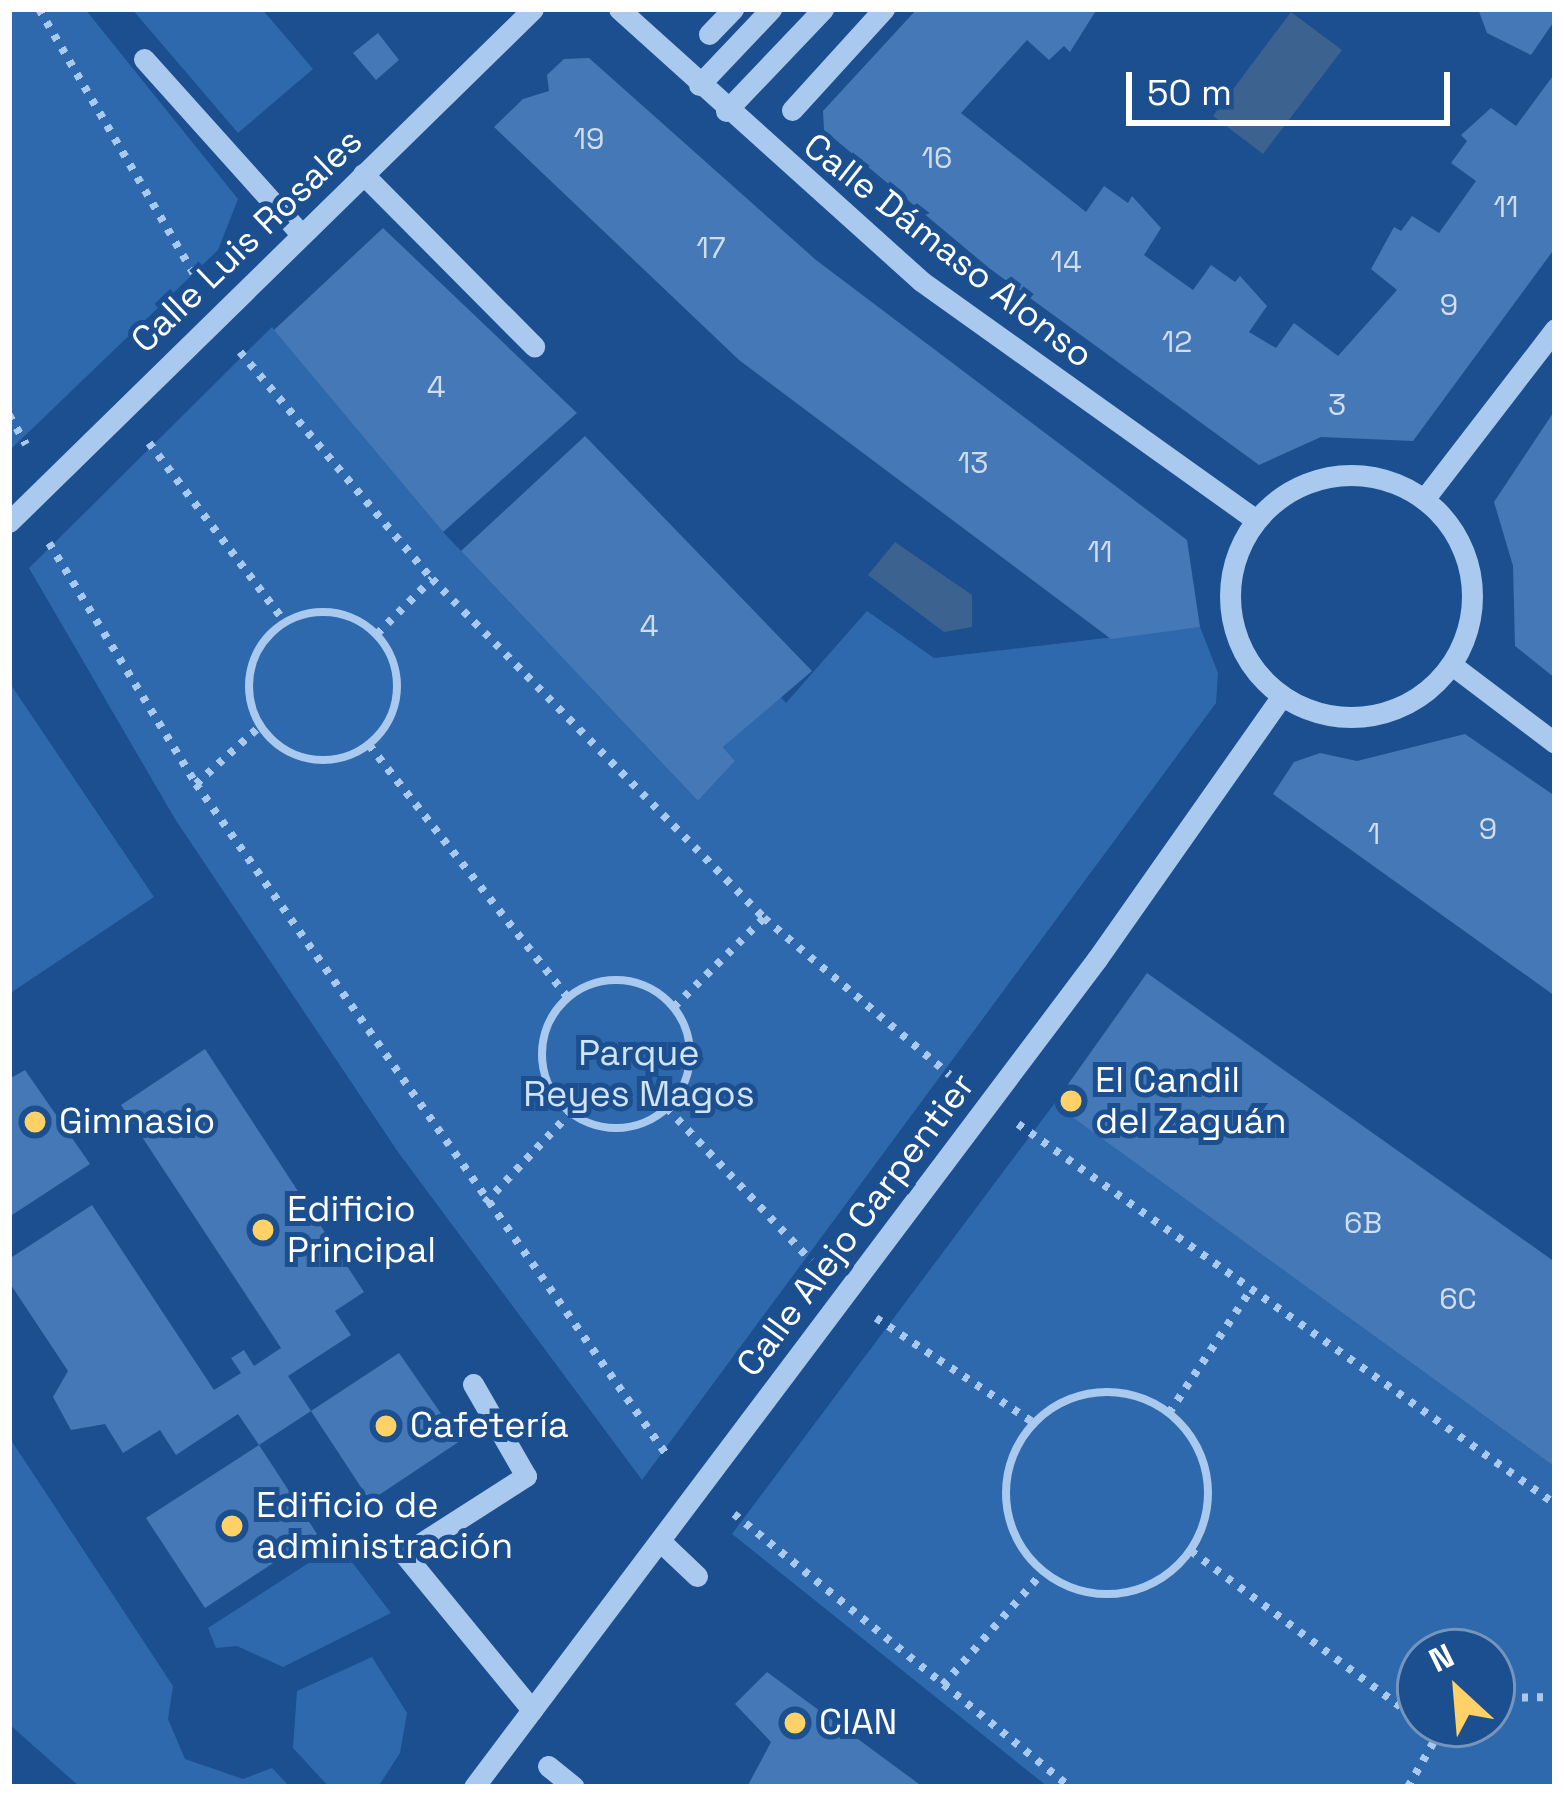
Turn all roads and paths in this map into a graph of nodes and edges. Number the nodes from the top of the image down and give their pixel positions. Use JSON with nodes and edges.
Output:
{"nodes":[{"id":1,"x":39,"y":9,"type":"edge"},
{"id":2,"x":533,"y":9,"type":"edge"},
{"id":3,"x":619,"y":9,"type":"edge"},
{"id":4,"x":733,"y":9,"type":"edge"},
{"id":5,"x":771,"y":9,"type":"edge"},
{"id":6,"x":823,"y":9,"type":"edge"},
{"id":7,"x":884,"y":9,"type":"edge"},
{"id":8,"x":709,"y":34,"type":"dead end"},
{"id":9,"x":144,"y":59,"type":"dead end"},
{"id":10,"x":699,"y":86,"type":"junction"},
{"id":11,"x":792,"y":110,"type":"dead end"},
{"id":12,"x":726,"y":111,"type":"junction"},
{"id":13,"x":363,"y":174,"type":"junction"},
{"id":14,"x":301,"y":233,"type":"junction"},
{"id":15,"x":197,"y":279,"type":"dead end"},
{"id":16,"x":1555,"y":329,"type":"edge"},
{"id":17,"x":534,"y":346,"type":"dead end"},
{"id":18,"x":240,"y":352,"type":"dead end"},
{"id":19,"x":9,"y":416,"type":"edge"},
{"id":20,"x":149,"y":442,"type":"dead end"},
{"id":21,"x":26,"y":445,"type":"dead end"},
{"id":22,"x":1425,"y":498,"type":"junction"},
{"id":23,"x":1256,"y":519,"type":"junction"},
{"id":24,"x":9,"y":522,"type":"edge"},
{"id":25,"x":49,"y":543,"type":"dead end"},
{"id":26,"x":432,"y":579,"type":"junction"},
{"id":27,"x":284,"y":622,"type":"junction"},
{"id":28,"x":377,"y":634,"type":"junction"},
{"id":29,"x":1452,"y":665,"type":"junction"},
{"id":30,"x":1281,"y":697,"type":"junction"},
{"id":31,"x":260,"y":727,"type":"junction"},
{"id":32,"x":1555,"y":743,"type":"edge"},
{"id":33,"x":369,"y":745,"type":"junction"},
{"id":34,"x":196,"y":784,"type":"junction"},
{"id":35,"x":764,"y":918,"type":"junction"},
{"id":36,"x":568,"y":998,"type":"junction"},
{"id":37,"x":674,"y":1007,"type":"junction"},
{"id":38,"x":950,"y":1075,"type":"dead end"},
{"id":39,"x":668,"y":1108,"type":"junction"},
{"id":40,"x":570,"y":1113,"type":"junction"},
{"id":41,"x":1018,"y":1124,"type":"dead end"},
{"id":42,"x":485,"y":1203,"type":"junction"},
{"id":43,"x":811,"y":1262,"type":"dead end"},
{"id":44,"x":1252,"y":1288,"type":"junction"},
{"id":45,"x":876,"y":1318,"type":"dead end"},
{"id":46,"x":472,"y":1384,"type":"dead end"},
{"id":47,"x":1169,"y":1413,"type":"junction"},
{"id":48,"x":1034,"y":1423,"type":"junction"},
{"id":49,"x":666,"y":1454,"type":"dead end"},
{"id":50,"x":1555,"y":1504,"type":"edge"},
{"id":51,"x":734,"y":1514,"type":"dead end"},
{"id":52,"x":660,"y":1541,"type":"junction"},
{"id":53,"x":1191,"y":1551,"type":"junction"},
{"id":54,"x":1042,"y":1572,"type":"junction"},
{"id":55,"x":697,"y":1576,"type":"dead end"},
{"id":56,"x":944,"y":1685,"type":"junction"},
{"id":57,"x":1555,"y":1696,"type":"edge"},
{"id":58,"x":1516,"y":1697,"type":"edge"},
{"id":59,"x":1396,"y":1704,"type":"edge"},
{"id":60,"x":532,"y":1710,"type":"junction"},
{"id":61,"x":1426,"y":1748,"type":"edge"},
{"id":62,"x":548,"y":1766,"type":"dead end"},
{"id":63,"x":474,"y":1787,"type":"edge"},
{"id":64,"x":574,"y":1787,"type":"edge"},
{"id":65,"x":1070,"y":1787,"type":"edge"},
{"id":66,"x":1408,"y":1787,"type":"edge"}],
"edges":[{"from":1,"to":15,"type":"path"},
{"from":2,"to":13,"type":"street","name":"Calle Luis Rosales"},
{"from":3,"to":10,"type":"street","name":"Calle Dámaso Alonso"},
{"from":4,"to":8,"type":"street"},
{"from":5,"to":10,"type":"street"},
{"from":6,"to":12,"type":"street"},
{"from":7,"to":11,"type":"street"},
{"from":9,"to":14,"type":"street"},
{"from":10,"to":12,"type":"street","name":"Calle Dámaso Alonso"},
{"from":12,"to":23,"type":"street","name":"Calle Dámaso Alonso"},
{"from":13,"to":14,"type":"street","name":"Calle Luis Rosales"},
{"from":13,"to":17,"type":"street"},
{"from":14,"to":24,"type":"street","name":"Calle Luis Rosales"},
{"from":16,"to":22,"type":"street"},
{"from":18,"to":26,"type":"path"},
{"from":19,"to":21,"type":"path"},
{"from":20,"to":27,"type":"path"},
{"from":22,"to":23,"type":"street"},
{"from":22,"to":29,"type":"street"},
{"from":23,"to":30,"type":"street"},
{"from":25,"to":34,"type":"path"},
{"from":26,"to":28,"type":"path"},
{"from":26,"to":35,"type":"path"},
{"from":27,"to":28,"type":"path"},
{"from":27,"to":31,"type":"path"},
{"from":28,"to":33,"type":"path"},
{"from":29,"to":30,"type":"street"},
{"from":29,"to":32,"type":"street"},
{"from":30,"to":52,"type":"street","name":"Calle Alejo Carpentier"},
{"from":31,"to":33,"type":"path"},
{"from":31,"to":34,"type":"path"},
{"from":33,"to":36,"type":"path"},
{"from":34,"to":42,"type":"path"},
{"from":35,"to":37,"type":"path"},
{"from":35,"to":38,"type":"path"},
{"from":36,"to":37,"type":"path"},
{"from":36,"to":40,"type":"path"},
{"from":37,"to":39,"type":"path"},
{"from":39,"to":40,"type":"path"},
{"from":39,"to":43,"type":"path"},
{"from":40,"to":42,"type":"path"},
{"from":41,"to":44,"type":"path"},
{"from":42,"to":49,"type":"path"},
{"from":44,"to":47,"type":"path"},
{"from":44,"to":50,"type":"path"},
{"from":45,"to":48,"type":"path"},
{"from":46,"to":60,"type":"street"},
{"from":47,"to":48,"type":"path"},
{"from":47,"to":53,"type":"path"},
{"from":48,"to":54,"type":"path"},
{"from":51,"to":56,"type":"path"},
{"from":52,"to":55,"type":"street"},
{"from":52,"to":60,"type":"street","name":"Calle Alejo Carpentier"},
{"from":53,"to":54,"type":"path"},
{"from":53,"to":59,"type":"path"},
{"from":54,"to":56,"type":"path"},
{"from":56,"to":65,"type":"path"},
{"from":57,"to":58,"type":"path"},
{"from":60,"to":63,"type":"street","name":"Calle Alejo Carpentier"},
{"from":61,"to":66,"type":"path"},
{"from":62,"to":64,"type":"street"}]}
